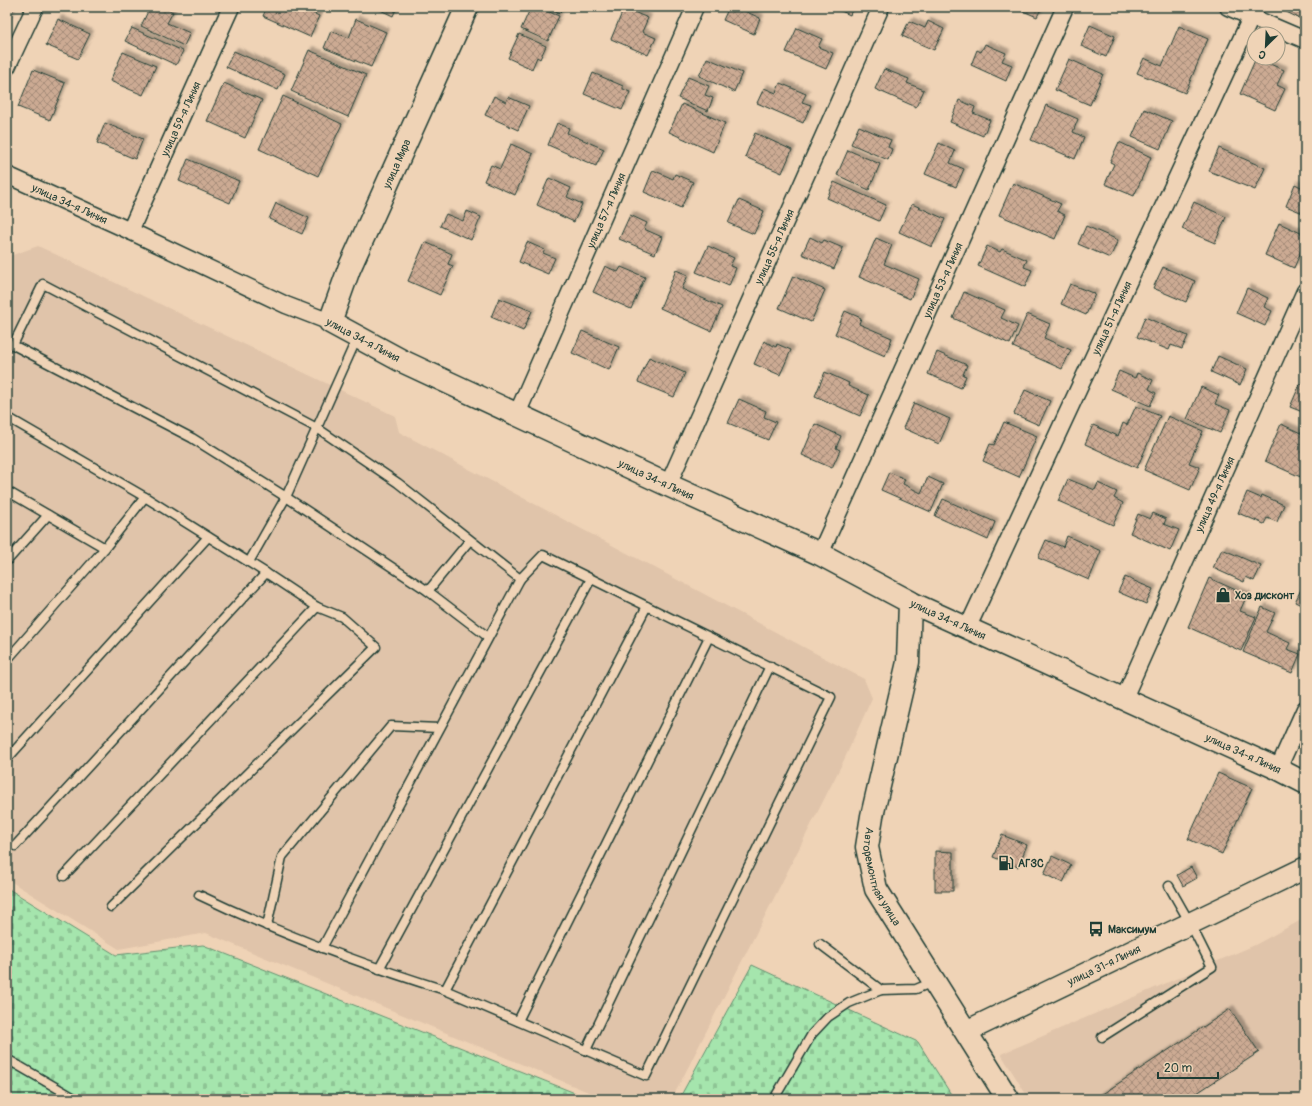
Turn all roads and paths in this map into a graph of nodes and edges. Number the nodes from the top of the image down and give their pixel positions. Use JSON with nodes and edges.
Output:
{"nodes":[{"id":1,"x":35,"y":7,"type":"edge"},
{"id":2,"x":231,"y":7,"type":"edge"},
{"id":3,"x":467,"y":7,"type":"edge"},
{"id":4,"x":695,"y":7,"type":"edge"},
{"id":5,"x":880,"y":7,"type":"edge"},
{"id":6,"x":1065,"y":7,"type":"edge"},
{"id":7,"x":1228,"y":7,"type":"edge"},
{"id":8,"x":1254,"y":12,"type":"edge"},
{"id":9,"x":1305,"y":40,"type":"edge"},
{"id":10,"x":7,"y":67,"type":"edge"},
{"id":11,"x":7,"y":175,"type":"edge"},
{"id":12,"x":130,"y":231,"type":"junction"},
{"id":13,"x":1305,"y":291,"type":"edge"},
{"id":14,"x":330,"y":322,"type":"junction"},
{"id":15,"x":357,"y":337,"type":"junction"},
{"id":16,"x":517,"y":414,"type":"junction"},
{"id":17,"x":7,"y":418,"type":"edge"},
{"id":18,"x":317,"y":428,"type":"junction"},
{"id":19,"x":668,"y":486,"type":"junction"},
{"id":20,"x":7,"y":491,"type":"edge"},
{"id":21,"x":145,"y":497,"type":"junction"},
{"id":22,"x":286,"y":497,"type":"junction"},
{"id":23,"x":48,"y":515,"type":"junction"},
{"id":24,"x":208,"y":537,"type":"junction"},
{"id":25,"x":470,"y":540,"type":"junction"},
{"id":26,"x":105,"y":548,"type":"junction"},
{"id":27,"x":820,"y":554,"type":"junction"},
{"id":28,"x":7,"y":561,"type":"edge"},
{"id":29,"x":249,"y":562,"type":"junction"},
{"id":30,"x":266,"y":573,"type":"junction"},
{"id":31,"x":520,"y":579,"type":"junction"},
{"id":32,"x":591,"y":579,"type":"junction"},
{"id":33,"x":428,"y":592,"type":"junction"},
{"id":34,"x":910,"y":602,"type":"junction"},
{"id":35,"x":647,"y":606,"type":"junction"},
{"id":36,"x":317,"y":608,"type":"junction"},
{"id":37,"x":967,"y":629,"type":"junction"},
{"id":38,"x":488,"y":637,"type":"junction"},
{"id":39,"x":709,"y":637,"type":"junction"},
{"id":40,"x":7,"y":660,"type":"edge"},
{"id":41,"x":770,"y":666,"type":"junction"},
{"id":42,"x":1124,"y":698,"type":"junction"},
{"id":43,"x":1305,"y":709,"type":"edge"},
{"id":44,"x":440,"y":728,"type":"junction"},
{"id":45,"x":7,"y":758,"type":"edge"},
{"id":46,"x":1278,"y":769,"type":"junction"},
{"id":47,"x":1305,"y":784,"type":"edge"},
{"id":48,"x":15,"y":846,"type":"dead end"},
{"id":49,"x":1305,"y":868,"type":"edge"},
{"id":50,"x":64,"y":876,"type":"dead end"},
{"id":51,"x":1168,"y":886,"type":"dead end"},
{"id":52,"x":199,"y":895,"type":"dead end"},
{"id":53,"x":111,"y":907,"type":"dead end"},
{"id":54,"x":1190,"y":923,"type":"junction"},
{"id":55,"x":267,"y":926,"type":"junction"},
{"id":56,"x":820,"y":944,"type":"dead end"},
{"id":57,"x":322,"y":948,"type":"junction"},
{"id":58,"x":379,"y":969,"type":"junction"},
{"id":59,"x":935,"y":982,"type":"junction"},
{"id":60,"x":445,"y":990,"type":"junction"},
{"id":61,"x":881,"y":990,"type":"junction"},
{"id":62,"x":518,"y":1021,"type":"junction"},
{"id":63,"x":967,"y":1031,"type":"junction"},
{"id":64,"x":1102,"y":1037,"type":"dead end"},
{"id":65,"x":586,"y":1050,"type":"junction"},
{"id":66,"x":7,"y":1059,"type":"edge"},
{"id":67,"x":76,"y":1099,"type":"edge"},
{"id":68,"x":774,"y":1099,"type":"edge"},
{"id":69,"x":1008,"y":1099,"type":"edge"}],
"edges":[{"from":1,"to":10,"type":"street"},
{"from":2,"to":12,"type":"street","name":"улица 59-я Линия"},
{"from":3,"to":14,"type":"main road","name":"улица Мира"},
{"from":4,"to":16,"type":"street","name":"улица 57-я Линия"},
{"from":5,"to":19,"type":"street","name":"улица 55-я Линия"},
{"from":6,"to":27,"type":"street","name":"улица 53-я Линия"},
{"from":7,"to":8,"type":"street"},
{"from":8,"to":9,"type":"street"},
{"from":8,"to":37,"type":"street","name":"улица 51-я Линия"},
{"from":11,"to":12,"type":"street","name":"улица 34-я Линия"},
{"from":12,"to":14,"type":"street","name":"улица 34-я Линия"},
{"from":13,"to":42,"type":"street","name":"улица 49-я Линия"},
{"from":14,"to":15,"type":"main road","name":"улица 34-я Линия"},
{"from":15,"to":16,"type":"main road","name":"улица 34-я Линия"},
{"from":15,"to":18,"type":"lane"},
{"from":16,"to":19,"type":"main road","name":"улица 34-я Линия"},
{"from":17,"to":21,"type":"lane"},
{"from":18,"to":22,"type":"lane"},
{"from":18,"to":22,"type":"lane"},
{"from":18,"to":25,"type":"lane"},
{"from":19,"to":27,"type":"main road","name":"улица 34-я Линия"},
{"from":20,"to":23,"type":"lane"},
{"from":21,"to":24,"type":"lane"},
{"from":21,"to":26,"type":"lane"},
{"from":22,"to":29,"type":"lane"},
{"from":22,"to":33,"type":"lane"},
{"from":23,"to":26,"type":"lane"},
{"from":23,"to":28,"type":"lane"},
{"from":24,"to":29,"type":"lane"},
{"from":24,"to":45,"type":"lane"},
{"from":25,"to":31,"type":"lane"},
{"from":25,"to":33,"type":"lane"},
{"from":26,"to":40,"type":"lane"},
{"from":27,"to":34,"type":"main road","name":"улица 34-я Линия"},
{"from":29,"to":30,"type":"lane"},
{"from":30,"to":36,"type":"lane"},
{"from":30,"to":48,"type":"lane"},
{"from":31,"to":32,"type":"lane"},
{"from":31,"to":38,"type":"lane"},
{"from":32,"to":35,"type":"lane"},
{"from":32,"to":58,"type":"lane"},
{"from":33,"to":38,"type":"lane"},
{"from":34,"to":37,"type":"street","name":"улица 34-я Линия"},
{"from":34,"to":59,"type":"main road","name":"Авторемонтная улица"},
{"from":35,"to":39,"type":"lane"},
{"from":35,"to":60,"type":"lane"},
{"from":36,"to":50,"type":"lane"},
{"from":36,"to":53,"type":"lane"},
{"from":37,"to":42,"type":"street","name":"улица 34-я Линия"},
{"from":38,"to":44,"type":"lane"},
{"from":39,"to":41,"type":"lane"},
{"from":39,"to":62,"type":"lane"},
{"from":41,"to":65,"type":"lane"},
{"from":41,"to":65,"type":"lane"},
{"from":42,"to":46,"type":"street","name":"улица 34-я Линия"},
{"from":43,"to":46,"type":"street"},
{"from":44,"to":55,"type":"lane"},
{"from":44,"to":57,"type":"lane"},
{"from":46,"to":47,"type":"street","name":"улица 34-я Линия"},
{"from":49,"to":54,"type":"street","name":"улица 31-я Линия"},
{"from":51,"to":54,"type":"lane"},
{"from":52,"to":55,"type":"lane"},
{"from":54,"to":63,"type":"street","name":"улица 31-я Линия"},
{"from":54,"to":64,"type":"lane"},
{"from":55,"to":57,"type":"lane"},
{"from":56,"to":61,"type":"lane"},
{"from":57,"to":58,"type":"lane"},
{"from":58,"to":60,"type":"lane"},
{"from":59,"to":61,"type":"lane"},
{"from":59,"to":63,"type":"main road","name":"Авторемонтная улица"},
{"from":60,"to":62,"type":"lane"},
{"from":61,"to":68,"type":"lane"},
{"from":62,"to":65,"type":"lane"},
{"from":63,"to":69,"type":"main road","name":"Авторемонтная улица"},
{"from":66,"to":67,"type":"lane"}]}
